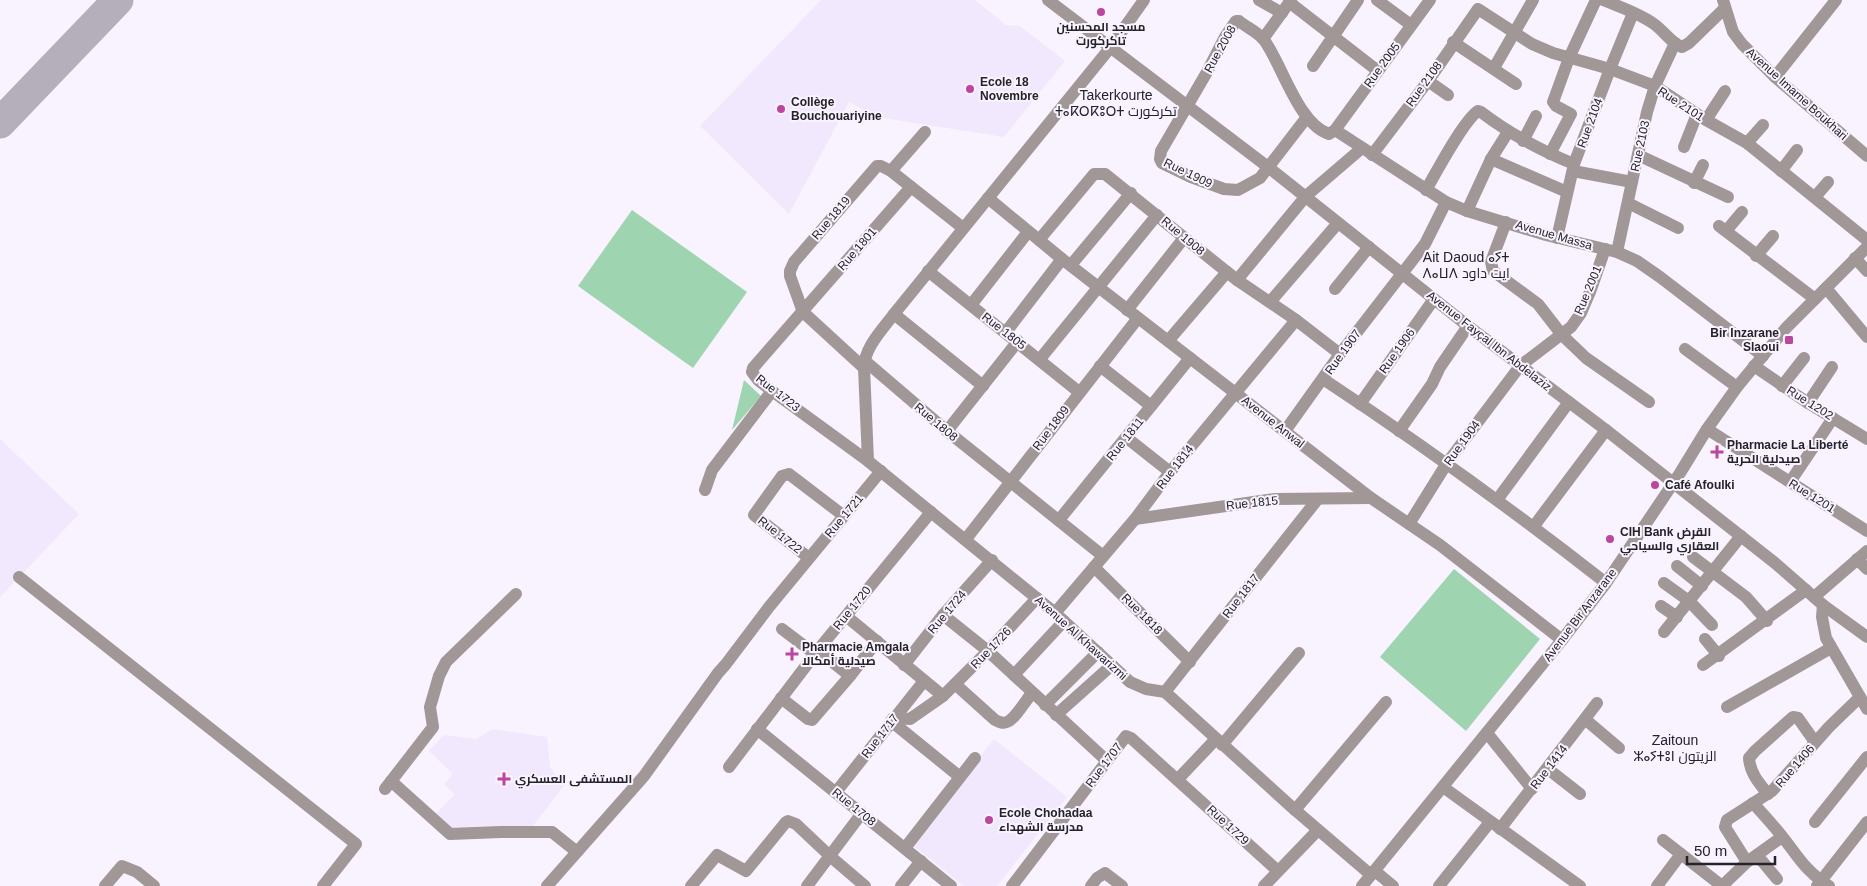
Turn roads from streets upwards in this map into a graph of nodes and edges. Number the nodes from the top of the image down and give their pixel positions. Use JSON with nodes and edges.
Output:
{"nodes":[{"id":1,"x":1048,"y":0,"type":"edge"},
{"id":2,"x":1144,"y":0,"type":"edge"},
{"id":3,"x":1259,"y":0,"type":"edge"},
{"id":4,"x":1358,"y":0,"type":"edge"},
{"id":5,"x":1376,"y":0,"type":"edge"},
{"id":6,"x":1430,"y":0,"type":"edge"},
{"id":7,"x":1533,"y":0,"type":"edge"},
{"id":8,"x":1596,"y":0,"type":"edge"},
{"id":9,"x":1603,"y":0,"type":"edge"},
{"id":10,"x":1836,"y":0,"type":"edge"},
{"id":11,"x":1724,"y":4,"type":"edge"},
{"id":12,"x":1287,"y":5,"type":"edge"},
{"id":13,"x":1474,"y":12,"type":"joint"},
{"id":14,"x":1633,"y":13,"type":"junction"},
{"id":15,"x":1411,"y":25,"type":"junction"},
{"id":16,"x":1514,"y":32,"type":"junction"},
{"id":17,"x":1333,"y":38,"type":"junction"},
{"id":18,"x":1263,"y":39,"type":"junction"},
{"id":19,"x":1453,"y":42,"type":"junction"},
{"id":20,"x":1675,"y":43,"type":"junction"},
{"id":21,"x":1110,"y":48,"type":"junction"},
{"id":22,"x":1570,"y":58,"type":"junction"},
{"id":23,"x":1313,"y":66,"type":"dead end"},
{"id":24,"x":1494,"y":68,"type":"junction"},
{"id":25,"x":1610,"y":70,"type":"junction"},
{"id":26,"x":1378,"y":71,"type":"junction"},
{"id":27,"x":1775,"y":77,"type":"junction"},
{"id":28,"x":1428,"y":81,"type":"junction"},
{"id":29,"x":1516,"y":84,"type":"dead end"},
{"id":30,"x":1655,"y":86,"type":"junction"},
{"id":31,"x":1725,"y":91,"type":"dead end"},
{"id":32,"x":1448,"y":95,"type":"dead end"},
{"id":33,"x":1188,"y":106,"type":"junction"},
{"id":34,"x":1536,"y":116,"type":"dead end"},
{"id":35,"x":1701,"y":117,"type":"junction"},
{"id":36,"x":1307,"y":118,"type":"junction"},
{"id":37,"x":1763,"y":125,"type":"dead end"},
{"id":38,"x":1335,"y":130,"type":"junction"},
{"id":39,"x":925,"y":132,"type":"dead end"},
{"id":40,"x":1508,"y":132,"type":"junction"},
{"id":41,"x":1523,"y":141,"type":"junction"},
{"id":42,"x":1747,"y":143,"type":"junction"},
{"id":43,"x":1684,"y":147,"type":"dead end"},
{"id":44,"x":1797,"y":150,"type":"dead end"},
{"id":45,"x":1367,"y":152,"type":"junction"},
{"id":46,"x":1550,"y":154,"type":"junction"},
{"id":47,"x":1638,"y":155,"type":"junction"},
{"id":48,"x":1867,"y":156,"type":"edge"},
{"id":49,"x":1491,"y":159,"type":"junction"},
{"id":50,"x":1703,"y":165,"type":"dead end"},
{"id":51,"x":1268,"y":167,"type":"junction"},
{"id":52,"x":1574,"y":168,"type":"junction"},
{"id":53,"x":891,"y":171,"type":"junction"},
{"id":54,"x":1781,"y":171,"type":"junction"},
{"id":55,"x":1632,"y":182,"type":"junction"},
{"id":56,"x":1828,"y":182,"type":"dead end"},
{"id":57,"x":1694,"y":183,"type":"junction"},
{"id":58,"x":911,"y":187,"type":"junction"},
{"id":59,"x":1426,"y":190,"type":"junction"},
{"id":60,"x":1567,"y":192,"type":"junction"},
{"id":61,"x":1131,"y":193,"type":"junction"},
{"id":62,"x":1306,"y":196,"type":"junction"},
{"id":63,"x":1728,"y":197,"type":"dead end"},
{"id":64,"x":1815,"y":197,"type":"junction"},
{"id":65,"x":988,"y":198,"type":"junction"},
{"id":66,"x":1446,"y":202,"type":"junction"},
{"id":67,"x":1628,"y":203,"type":"junction"},
{"id":68,"x":1467,"y":210,"type":"junction"},
{"id":69,"x":1742,"y":212,"type":"dead end"},
{"id":70,"x":1157,"y":215,"type":"junction"},
{"id":71,"x":1506,"y":222,"type":"junction"},
{"id":72,"x":1338,"y":223,"type":"junction"},
{"id":73,"x":963,"y":228,"type":"junction"},
{"id":74,"x":1678,"y":228,"type":"dead end"},
{"id":75,"x":1033,"y":236,"type":"junction"},
{"id":76,"x":1773,"y":236,"type":"dead end"},
{"id":77,"x":1184,"y":238,"type":"junction"},
{"id":78,"x":1557,"y":238,"type":"junction"},
{"id":79,"x":1867,"y":240,"type":"edge"},
{"id":80,"x":1369,"y":247,"type":"junction"},
{"id":81,"x":1867,"y":247,"type":"edge"},
{"id":82,"x":1611,"y":251,"type":"junction"},
{"id":83,"x":1756,"y":256,"type":"junction"},
{"id":84,"x":1856,"y":258,"type":"junction"},
{"id":85,"x":1066,"y":262,"type":"junction"},
{"id":86,"x":928,"y":271,"type":"junction"},
{"id":87,"x":1867,"y":271,"type":"edge"},
{"id":88,"x":1403,"y":274,"type":"junction"},
{"id":89,"x":1232,"y":276,"type":"junction"},
{"id":90,"x":1099,"y":287,"type":"junction"},
{"id":91,"x":1826,"y":288,"type":"junction"},
{"id":92,"x":1334,"y":289,"type":"dead end"},
{"id":93,"x":1434,"y":299,"type":"junction"},
{"id":94,"x":1815,"y":299,"type":"junction"},
{"id":95,"x":1270,"y":302,"type":"junction"},
{"id":96,"x":972,"y":305,"type":"junction"},
{"id":97,"x":1127,"y":310,"type":"junction"},
{"id":98,"x":803,"y":312,"type":"junction"},
{"id":99,"x":894,"y":314,"type":"junction"},
{"id":100,"x":1138,"y":318,"type":"junction"},
{"id":101,"x":1296,"y":320,"type":"junction"},
{"id":102,"x":1468,"y":326,"type":"junction"},
{"id":103,"x":1006,"y":332,"type":"junction"},
{"id":104,"x":1562,"y":335,"type":"junction"},
{"id":105,"x":1867,"y":337,"type":"edge"},
{"id":106,"x":1168,"y":341,"type":"junction"},
{"id":107,"x":1018,"y":342,"type":"junction"},
{"id":108,"x":1685,"y":349,"type":"dead end"},
{"id":109,"x":1340,"y":354,"type":"junction"},
{"id":110,"x":1763,"y":356,"type":"junction"},
{"id":111,"x":1190,"y":358,"type":"junction"},
{"id":112,"x":1804,"y":358,"type":"dead end"},
{"id":113,"x":1040,"y":359,"type":"junction"},
{"id":114,"x":864,"y":364,"type":"junction"},
{"id":115,"x":1100,"y":366,"type":"junction"},
{"id":116,"x":1520,"y":366,"type":"junction"},
{"id":117,"x":1754,"y":366,"type":"junction"},
{"id":118,"x":1832,"y":367,"type":"dead end"},
{"id":119,"x":1323,"y":379,"type":"junction"},
{"id":120,"x":983,"y":386,"type":"junction"},
{"id":121,"x":1782,"y":386,"type":"junction"},
{"id":122,"x":1737,"y":387,"type":"junction"},
{"id":123,"x":772,"y":391,"type":"junction"},
{"id":124,"x":1079,"y":392,"type":"junction"},
{"id":125,"x":1235,"y":393,"type":"junction"},
{"id":126,"x":1568,"y":402,"type":"junction"},
{"id":127,"x":1649,"y":402,"type":"dead end"},
{"id":128,"x":1808,"y":403,"type":"junction"},
{"id":129,"x":1360,"y":404,"type":"junction"},
{"id":130,"x":1151,"y":406,"type":"junction"},
{"id":131,"x":1833,"y":418,"type":"junction"},
{"id":132,"x":1706,"y":429,"type":"junction"},
{"id":133,"x":1606,"y":430,"type":"junction"},
{"id":134,"x":947,"y":431,"type":"junction"},
{"id":135,"x":1399,"y":431,"type":"junction"},
{"id":136,"x":1285,"y":432,"type":"junction"},
{"id":137,"x":1127,"y":438,"type":"junction"},
{"id":138,"x":1867,"y":439,"type":"edge"},
{"id":139,"x":868,"y":461,"type":"junction"},
{"id":140,"x":1447,"y":463,"type":"junction"},
{"id":141,"x":880,"y":471,"type":"junction"},
{"id":142,"x":1170,"y":472,"type":"junction"},
{"id":143,"x":1790,"y":482,"type":"junction"},
{"id":144,"x":1010,"y":483,"type":"junction"},
{"id":145,"x":1673,"y":483,"type":"junction"},
{"id":146,"x":705,"y":490,"type":"dead end"},
{"id":147,"x":1371,"y":498,"type":"junction"},
{"id":148,"x":1317,"y":500,"type":"junction"},
{"id":149,"x":1497,"y":500,"type":"junction"},
{"id":150,"x":931,"y":512,"type":"junction"},
{"id":151,"x":844,"y":516,"type":"junction"},
{"id":152,"x":1135,"y":519,"type":"junction"},
{"id":153,"x":1059,"y":520,"type":"junction"},
{"id":154,"x":1409,"y":524,"type":"junction"},
{"id":155,"x":1534,"y":526,"type":"junction"},
{"id":156,"x":1867,"y":531,"type":"edge"},
{"id":157,"x":1741,"y":536,"type":"junction"},
{"id":158,"x":966,"y":539,"type":"junction"},
{"id":159,"x":1862,"y":555,"type":"edge"},
{"id":160,"x":1103,"y":556,"type":"junction"},
{"id":161,"x":1693,"y":557,"type":"dead end"},
{"id":162,"x":809,"y":558,"type":"junction"},
{"id":163,"x":992,"y":560,"type":"junction"},
{"id":164,"x":1677,"y":566,"type":"dead end"},
{"id":165,"x":1094,"y":567,"type":"junction"},
{"id":166,"x":1867,"y":569,"type":"edge"},
{"id":167,"x":1712,"y":572,"type":"junction"},
{"id":168,"x":19,"y":577,"type":"dead end"},
{"id":169,"x":1606,"y":583,"type":"junction"},
{"id":170,"x":1664,"y":583,"type":"dead end"},
{"id":171,"x":1702,"y":586,"type":"junction"},
{"id":172,"x":516,"y":594,"type":"dead end"},
{"id":173,"x":1814,"y":597,"type":"junction"},
{"id":174,"x":1037,"y":598,"type":"junction"},
{"id":175,"x":1690,"y":601,"type":"junction"},
{"id":176,"x":1661,"y":606,"type":"dead end"},
{"id":177,"x":943,"y":615,"type":"junction"},
{"id":178,"x":846,"y":616,"type":"junction"},
{"id":179,"x":1059,"y":617,"type":"junction"},
{"id":180,"x":1676,"y":617,"type":"junction"},
{"id":181,"x":1767,"y":621,"type":"junction"},
{"id":182,"x":1712,"y":625,"type":"dead end"},
{"id":183,"x":782,"y":629,"type":"dead end"},
{"id":184,"x":1664,"y":632,"type":"dead end"},
{"id":185,"x":1867,"y":637,"type":"edge"},
{"id":186,"x":1705,"y":639,"type":"dead end"},
{"id":187,"x":1562,"y":640,"type":"junction"},
{"id":188,"x":877,"y":641,"type":"junction"},
{"id":189,"x":1831,"y":648,"type":"junction"},
{"id":190,"x":816,"y":652,"type":"junction"},
{"id":191,"x":988,"y":652,"type":"junction"},
{"id":192,"x":1098,"y":652,"type":"junction"},
{"id":193,"x":1299,"y":653,"type":"dead end"},
{"id":194,"x":1719,"y":656,"type":"junction"},
{"id":195,"x":1190,"y":662,"type":"junction"},
{"id":196,"x":904,"y":664,"type":"junction"},
{"id":197,"x":1112,"y":665,"type":"junction"},
{"id":198,"x":1703,"y":665,"type":"dead end"},
{"id":199,"x":850,"y":676,"type":"junction"},
{"id":200,"x":1014,"y":676,"type":"junction"},
{"id":201,"x":924,"y":681,"type":"junction"},
{"id":202,"x":955,"y":684,"type":"junction"},
{"id":203,"x":1165,"y":692,"type":"junction"},
{"id":204,"x":1032,"y":693,"type":"junction"},
{"id":205,"x":943,"y":696,"type":"junction"},
{"id":206,"x":1860,"y":697,"type":"junction"},
{"id":207,"x":781,"y":698,"type":"junction"},
{"id":208,"x":1386,"y":702,"type":"dead end"},
{"id":209,"x":1597,"y":703,"type":"dead end"},
{"id":210,"x":1045,"y":705,"type":"junction"},
{"id":211,"x":1727,"y":708,"type":"dead end"},
{"id":212,"x":1867,"y":709,"type":"edge"},
{"id":213,"x":1056,"y":715,"type":"junction"},
{"id":214,"x":892,"y":719,"type":"junction"},
{"id":215,"x":1586,"y":720,"type":"junction"},
{"id":216,"x":757,"y":729,"type":"junction"},
{"id":217,"x":1487,"y":733,"type":"junction"},
{"id":218,"x":1124,"y":739,"type":"joint"},
{"id":219,"x":1219,"y":742,"type":"junction"},
{"id":220,"x":1815,"y":742,"type":"junction"},
{"id":221,"x":1619,"y":748,"type":"dead end"},
{"id":222,"x":1867,"y":757,"type":"edge"},
{"id":223,"x":975,"y":758,"type":"dead end"},
{"id":224,"x":1107,"y":761,"type":"junction"},
{"id":225,"x":729,"y":767,"type":"dead end"},
{"id":226,"x":1548,"y":769,"type":"junction"},
{"id":227,"x":960,"y":777,"type":"junction"},
{"id":228,"x":1178,"y":780,"type":"junction"},
{"id":229,"x":1443,"y":787,"type":"junction"},
{"id":230,"x":1532,"y":789,"type":"junction"},
{"id":231,"x":836,"y":792,"type":"junction"},
{"id":232,"x":1580,"y":794,"type":"dead end"},
{"id":233,"x":1768,"y":794,"type":"junction"},
{"id":234,"x":1753,"y":803,"type":"junction"},
{"id":235,"x":1295,"y":810,"type":"junction"},
{"id":236,"x":862,"y":813,"type":"junction"},
{"id":237,"x":1814,"y":822,"type":"dead end"},
{"id":238,"x":1867,"y":822,"type":"edge"},
{"id":239,"x":1495,"y":826,"type":"junction"},
{"id":240,"x":1318,"y":830,"type":"junction"},
{"id":241,"x":1782,"y":836,"type":"junction"},
{"id":242,"x":1664,"y":840,"type":"dead end"},
{"id":243,"x":905,"y":848,"type":"junction"},
{"id":244,"x":577,"y":852,"type":"junction"},
{"id":245,"x":1681,"y":854,"type":"junction"},
{"id":246,"x":831,"y":857,"type":"junction"},
{"id":247,"x":1752,"y":858,"type":"junction"},
{"id":248,"x":921,"y":861,"type":"junction"},
{"id":249,"x":1278,"y":872,"type":"junction"},
{"id":250,"x":1373,"y":873,"type":"junction"},
{"id":251,"x":1777,"y":879,"type":"dead end"},
{"id":252,"x":1094,"y":882,"type":"edge"},
{"id":253,"x":1822,"y":884,"type":"edge"},
{"id":254,"x":105,"y":886,"type":"edge"},
{"id":255,"x":154,"y":886,"type":"edge"},
{"id":256,"x":323,"y":886,"type":"edge"},
{"id":257,"x":547,"y":886,"type":"edge"},
{"id":258,"x":691,"y":886,"type":"edge"},
{"id":259,"x":807,"y":886,"type":"edge"},
{"id":260,"x":866,"y":886,"type":"edge"},
{"id":261,"x":901,"y":886,"type":"edge"},
{"id":262,"x":951,"y":886,"type":"edge"},
{"id":263,"x":1012,"y":886,"type":"edge"},
{"id":264,"x":1122,"y":886,"type":"edge"},
{"id":265,"x":1264,"y":886,"type":"edge"},
{"id":266,"x":1362,"y":886,"type":"edge"},
{"id":267,"x":1393,"y":886,"type":"edge"},
{"id":268,"x":1439,"y":886,"type":"edge"},
{"id":269,"x":1580,"y":886,"type":"edge"},
{"id":270,"x":1657,"y":886,"type":"edge"}],
"edges":[{"from":1,"to":21,"type":"street","name":"Avenue Fayçal Ibn Abdelaziz"},
{"from":2,"to":21,"type":"street"},
{"from":3,"to":12,"type":"street"},
{"from":4,"to":17,"type":"street"},
{"from":5,"to":15,"type":"street"},
{"from":6,"to":15,"type":"street","name":"Rue 2005"},
{"from":7,"to":16,"type":"street"},
{"from":8,"to":22,"type":"street"},
{"from":9,"to":14,"type":"street"},
{"from":10,"to":27,"type":"street"},
{"from":11,"to":20,"type":"street"},
{"from":11,"to":27,"type":"street","name":"Avenue Imame Boukhari"},
{"from":12,"to":17,"type":"street"},
{"from":12,"to":18,"type":"street"},
{"from":13,"to":16,"type":"street","name":"Rue 2101"},
{"from":13,"to":19,"type":"street","name":"Rue 2108"},
{"from":14,"to":20,"type":"street"},
{"from":14,"to":25,"type":"street","name":"Rue 2104"},
{"from":15,"to":26,"type":"street","name":"Rue 2005"},
{"from":16,"to":22,"type":"street","name":"Rue 2101"},
{"from":16,"to":24,"type":"street"},
{"from":17,"to":23,"type":"street"},
{"from":17,"to":26,"type":"street"},
{"from":18,"to":33,"type":"street","name":"Rue 2008"},
{"from":18,"to":36,"type":"street"},
{"from":19,"to":24,"type":"street"},
{"from":19,"to":28,"type":"street","name":"Rue 2108"},
{"from":20,"to":30,"type":"street","name":"Rue 2103"},
{"from":21,"to":33,"type":"street","name":"Avenue Fayçal Ibn Abdelaziz"},
{"from":21,"to":65,"type":"street"},
{"from":22,"to":25,"type":"street","name":"Rue 2101"},
{"from":22,"to":46,"type":"street"},
{"from":24,"to":29,"type":"street"},
{"from":25,"to":30,"type":"street","name":"Rue 2101"},
{"from":25,"to":52,"type":"street","name":"Rue 2104"},
{"from":26,"to":38,"type":"street","name":"Rue 2005"},
{"from":27,"to":48,"type":"street","name":"Avenue Imame Boukhari"},
{"from":28,"to":32,"type":"street"},
{"from":28,"to":45,"type":"street","name":"Rue 2108"},
{"from":30,"to":35,"type":"street","name":"Rue 2101"},
{"from":30,"to":47,"type":"street","name":"Rue 2103"},
{"from":31,"to":35,"type":"street"},
{"from":33,"to":51,"type":"street","name":"Avenue Fayçal Ibn Abdelaziz"},
{"from":33,"to":51,"type":"street","name":"Rue 1909"},
{"from":34,"to":41,"type":"street"},
{"from":35,"to":42,"type":"street","name":"Rue 2101"},
{"from":35,"to":43,"type":"street"},
{"from":36,"to":38,"type":"street","name":"Avenue Massa"},
{"from":36,"to":51,"type":"street"},
{"from":37,"to":42,"type":"street"},
{"from":38,"to":45,"type":"street","name":"Avenue Massa"},
{"from":39,"to":53,"type":"street"},
{"from":40,"to":41,"type":"street"},
{"from":40,"to":49,"type":"street"},
{"from":40,"to":59,"type":"street"},
{"from":41,"to":46,"type":"street"},
{"from":42,"to":54,"type":"street","name":"Rue 2101"},
{"from":44,"to":54,"type":"street"},
{"from":45,"to":59,"type":"street","name":"Avenue Massa"},
{"from":45,"to":62,"type":"street","name":"Rue 2108"},
{"from":46,"to":52,"type":"street"},
{"from":47,"to":55,"type":"street","name":"Rue 2103"},
{"from":47,"to":57,"type":"street"},
{"from":49,"to":60,"type":"street"},
{"from":49,"to":68,"type":"street"},
{"from":50,"to":57,"type":"street"},
{"from":51,"to":62,"type":"street","name":"Avenue Fayçal Ibn Abdelaziz"},
{"from":52,"to":55,"type":"street"},
{"from":52,"to":60,"type":"street","name":"Rue 2104"},
{"from":53,"to":58,"type":"street"},
{"from":53,"to":98,"type":"street","name":"Rue 1819"},
{"from":54,"to":64,"type":"street","name":"Rue 2101"},
{"from":55,"to":67,"type":"street","name":"Rue 2103"},
{"from":56,"to":64,"type":"street"},
{"from":57,"to":63,"type":"street"},
{"from":58,"to":73,"type":"street"},
{"from":58,"to":98,"type":"street","name":"Rue 1801"},
{"from":59,"to":66,"type":"street","name":"Avenue Massa"},
{"from":60,"to":78,"type":"street","name":"Rue 2104"},
{"from":61,"to":70,"type":"street","name":"Rue 1908"},
{"from":61,"to":75,"type":"street","name":"Rue 1908"},
{"from":61,"to":85,"type":"street"},
{"from":62,"to":72,"type":"street","name":"Avenue Fayçal Ibn Abdelaziz"},
{"from":62,"to":89,"type":"street","name":"Rue 2108"},
{"from":64,"to":79,"type":"street","name":"Rue 2101"},
{"from":65,"to":73,"type":"street"},
{"from":65,"to":75,"type":"street","name":"Avenue Anwal"},
{"from":66,"to":68,"type":"street","name":"Avenue Massa"},
{"from":66,"to":88,"type":"street","name":"Rue 1907"},
{"from":67,"to":74,"type":"street"},
{"from":67,"to":82,"type":"street","name":"Rue 2103"},
{"from":68,"to":71,"type":"street","name":"Avenue Massa"},
{"from":69,"to":83,"type":"street"},
{"from":70,"to":77,"type":"street","name":"Rue 1908"},
{"from":70,"to":90,"type":"street"},
{"from":71,"to":78,"type":"street","name":"Avenue Massa"},
{"from":71,"to":104,"type":"street"},
{"from":72,"to":80,"type":"street","name":"Avenue Fayçal Ibn Abdelaziz"},
{"from":72,"to":95,"type":"street"},
{"from":73,"to":86,"type":"street"},
{"from":75,"to":85,"type":"street","name":"Avenue Anwal"},
{"from":75,"to":96,"type":"street","name":"Rue 1908"},
{"from":76,"to":83,"type":"street"},
{"from":77,"to":89,"type":"street","name":"Rue 1908"},
{"from":77,"to":97,"type":"street"},
{"from":78,"to":82,"type":"street","name":"Avenue Massa"},
{"from":80,"to":88,"type":"street","name":"Avenue Fayçal Ibn Abdelaziz"},
{"from":80,"to":92,"type":"street"},
{"from":81,"to":84,"type":"street","name":"Avenue Bir Anzarane"},
{"from":82,"to":104,"type":"street","name":"Rue 2001"},
{"from":82,"to":110,"type":"street","name":"Avenue Massa"},
{"from":83,"to":94,"type":"street"},
{"from":84,"to":87,"type":"street"},
{"from":84,"to":91,"type":"street","name":"Avenue Bir Anzarane"},
{"from":85,"to":90,"type":"street","name":"Avenue Anwal"},
{"from":85,"to":103,"type":"street"},
{"from":86,"to":96,"type":"street","name":"Rue 1805"},
{"from":86,"to":99,"type":"street"},
{"from":88,"to":93,"type":"street","name":"Avenue Fayçal Ibn Abdelaziz"},
{"from":88,"to":109,"type":"street","name":"Rue 1907"},
{"from":89,"to":95,"type":"street","name":"Rue 1908"},
{"from":89,"to":106,"type":"street","name":"Rue 2108"},
{"from":90,"to":97,"type":"street","name":"Avenue Anwal"},
{"from":90,"to":113,"type":"street"},
{"from":91,"to":94,"type":"street","name":"Avenue Bir Anzarane"},
{"from":91,"to":105,"type":"street"},
{"from":93,"to":102,"type":"street","name":"Avenue Fayçal Ibn Abdelaziz"},
{"from":93,"to":129,"type":"street","name":"Rue 1906"},
{"from":94,"to":110,"type":"street","name":"Avenue Bir Anzarane"},
{"from":95,"to":101,"type":"street","name":"Rue 1908"},
{"from":96,"to":103,"type":"street","name":"Rue 1805"},
{"from":97,"to":100,"type":"street","name":"Avenue Anwal"},
{"from":98,"to":114,"type":"street","name":"Rue 1808"},
{"from":98,"to":123,"type":"street","name":"Rue 1723"},
{"from":99,"to":114,"type":"street"},
{"from":99,"to":120,"type":"street"},
{"from":100,"to":106,"type":"street","name":"Avenue Anwal"},
{"from":100,"to":115,"type":"street","name":"Rue 1809"},
{"from":101,"to":109,"type":"street","name":"Rue 1908"},
{"from":101,"to":125,"type":"street","name":"Rue 1814"},
{"from":102,"to":116,"type":"street","name":"Avenue Fayçal Ibn Abdelaziz"},
{"from":102,"to":135,"type":"street"},
{"from":103,"to":107,"type":"street","name":"Rue 1805"},
{"from":104,"to":116,"type":"street","name":"Rue 2001"},
{"from":104,"to":127,"type":"street"},
{"from":106,"to":111,"type":"street","name":"Avenue Anwal"},
{"from":107,"to":113,"type":"street","name":"Rue 1805"},
{"from":107,"to":120,"type":"street"},
{"from":108,"to":122,"type":"street"},
{"from":109,"to":119,"type":"street","name":"Rue 1907"},
{"from":110,"to":117,"type":"street","name":"Avenue Bir Anzarane"},
{"from":111,"to":125,"type":"street","name":"Avenue Anwal"},
{"from":111,"to":130,"type":"street","name":"Rue 1811"},
{"from":112,"to":121,"type":"street"},
{"from":113,"to":124,"type":"street","name":"Rue 1805"},
{"from":114,"to":134,"type":"street","name":"Rue 1808"},
{"from":114,"to":139,"type":"street"},
{"from":115,"to":124,"type":"street","name":"Rue 1809"},
{"from":115,"to":130,"type":"street"},
{"from":116,"to":126,"type":"street","name":"Avenue Fayçal Ibn Abdelaziz"},
{"from":116,"to":140,"type":"street","name":"Rue 1904"},
{"from":117,"to":121,"type":"street","name":"Rue 1202"},
{"from":117,"to":122,"type":"street","name":"Avenue Bir Anzarane"},
{"from":118,"to":128,"type":"street"},
{"from":119,"to":129,"type":"street"},
{"from":119,"to":136,"type":"street","name":"Rue 1907"},
{"from":120,"to":134,"type":"street"},
{"from":121,"to":128,"type":"street","name":"Rue 1202"},
{"from":122,"to":132,"type":"street","name":"Avenue Bir Anzarane"},
{"from":123,"to":139,"type":"street","name":"Rue 1723"},
{"from":123,"to":146,"type":"street"},
{"from":124,"to":144,"type":"street","name":"Rue 1809"},
{"from":125,"to":136,"type":"street","name":"Avenue Anwal"},
{"from":125,"to":142,"type":"street","name":"Rue 1814"},
{"from":126,"to":133,"type":"street","name":"Avenue Fayçal Ibn Abdelaziz"},
{"from":126,"to":149,"type":"street"},
{"from":128,"to":131,"type":"street","name":"Rue 1202"},
{"from":129,"to":135,"type":"street"},
{"from":130,"to":137,"type":"street","name":"Rue 1811"},
{"from":131,"to":138,"type":"street","name":"Rue 1202"},
{"from":131,"to":143,"type":"street"},
{"from":132,"to":143,"type":"street","name":"Rue 1201"},
{"from":132,"to":145,"type":"street","name":"Avenue Bir Anzarane"},
{"from":133,"to":145,"type":"street","name":"Avenue Fayçal Ibn Abdelaziz"},
{"from":133,"to":155,"type":"street"},
{"from":134,"to":144,"type":"street","name":"Rue 1808"},
{"from":135,"to":140,"type":"street"},
{"from":136,"to":147,"type":"street","name":"Avenue Anwal"},
{"from":137,"to":142,"type":"street"},
{"from":137,"to":153,"type":"street","name":"Rue 1811"},
{"from":139,"to":141,"type":"street","name":"Avenue Al Khawarizmi"},
{"from":140,"to":149,"type":"street"},
{"from":140,"to":154,"type":"street","name":"Rue 1904"},
{"from":141,"to":150,"type":"street","name":"Avenue Al Khawarizmi"},
{"from":141,"to":151,"type":"street","name":"Rue 1721"},
{"from":142,"to":152,"type":"street","name":"Rue 1814"},
{"from":143,"to":156,"type":"street","name":"Rue 1201"},
{"from":144,"to":153,"type":"street","name":"Rue 1808"},
{"from":144,"to":158,"type":"street","name":"Rue 1809"},
{"from":145,"to":157,"type":"street","name":"Avenue Fayçal Ibn Abdelaziz"},
{"from":145,"to":169,"type":"street","name":"Avenue Bir Anzarane"},
{"from":147,"to":148,"type":"street","name":"Rue 1815"},
{"from":147,"to":154,"type":"street","name":"Avenue Anwal"},
{"from":148,"to":152,"type":"street","name":"Rue 1815"},
{"from":148,"to":195,"type":"street","name":"Rue 1817"},
{"from":149,"to":155,"type":"street"},
{"from":150,"to":158,"type":"street","name":"Avenue Al Khawarizmi"},
{"from":150,"to":178,"type":"street","name":"Rue 1720"},
{"from":151,"to":162,"type":"street","name":"Rue 1721"},
{"from":151,"to":162,"type":"street","name":"Rue 1722"},
{"from":152,"to":160,"type":"street","name":"Rue 1814"},
{"from":153,"to":160,"type":"street","name":"Rue 1808"},
{"from":154,"to":187,"type":"street","name":"Avenue Anwal"},
{"from":155,"to":169,"type":"street"},
{"from":157,"to":167,"type":"street"},
{"from":157,"to":173,"type":"street","name":"Avenue Fayçal Ibn Abdelaziz"},
{"from":158,"to":163,"type":"street","name":"Avenue Al Khawarizmi"},
{"from":159,"to":166,"type":"street"},
{"from":159,"to":173,"type":"street"},
{"from":160,"to":165,"type":"street","name":"Rue 1814"},
{"from":161,"to":167,"type":"street"},
{"from":162,"to":244,"type":"street","name":"Rue 1721"},
{"from":163,"to":174,"type":"street","name":"Avenue Al Khawarizmi"},
{"from":163,"to":177,"type":"street","name":"Rue 1724"},
{"from":164,"to":171,"type":"street"},
{"from":165,"to":179,"type":"street","name":"Rue 1814"},
{"from":165,"to":195,"type":"street","name":"Rue 1818"},
{"from":167,"to":171,"type":"street"},
{"from":167,"to":181,"type":"street"},
{"from":168,"to":256,"type":"street"},
{"from":169,"to":187,"type":"street","name":"Avenue Bir Anzarane"},
{"from":170,"to":175,"type":"street"},
{"from":171,"to":175,"type":"street"},
{"from":172,"to":244,"type":"street"},
{"from":173,"to":181,"type":"street"},
{"from":173,"to":185,"type":"street","name":"Avenue Fayçal Ibn Abdelaziz"},
{"from":173,"to":189,"type":"street"},
{"from":174,"to":179,"type":"street","name":"Avenue Al Khawarizmi"},
{"from":174,"to":191,"type":"street","name":"Rue 1726"},
{"from":175,"to":180,"type":"street"},
{"from":175,"to":182,"type":"street"},
{"from":176,"to":180,"type":"street"},
{"from":177,"to":191,"type":"street"},
{"from":177,"to":196,"type":"street","name":"Rue 1724"},
{"from":178,"to":188,"type":"street"},
{"from":178,"to":190,"type":"street","name":"Rue 1720"},
{"from":179,"to":192,"type":"street","name":"Avenue Al Khawarizmi"},
{"from":179,"to":200,"type":"street"},
{"from":180,"to":184,"type":"street"},
{"from":181,"to":194,"type":"street"},
{"from":183,"to":190,"type":"street"},
{"from":186,"to":194,"type":"street"},
{"from":187,"to":217,"type":"street","name":"Avenue Bir Anzarane"},
{"from":188,"to":196,"type":"street"},
{"from":188,"to":199,"type":"street"},
{"from":189,"to":206,"type":"street"},
{"from":189,"to":211,"type":"street"},
{"from":190,"to":199,"type":"street"},
{"from":190,"to":207,"type":"street","name":"Rue 1720"},
{"from":191,"to":200,"type":"street"},
{"from":191,"to":202,"type":"street","name":"Rue 1726"},
{"from":192,"to":197,"type":"street","name":"Avenue Al Khawarizmi"},
{"from":192,"to":210,"type":"street"},
{"from":193,"to":219,"type":"street"},
{"from":194,"to":198,"type":"street"},
{"from":195,"to":203,"type":"street","name":"Rue 1817"},
{"from":196,"to":201,"type":"street"},
{"from":197,"to":203,"type":"street","name":"Avenue Al Khawarizmi"},
{"from":197,"to":213,"type":"street"},
{"from":199,"to":207,"type":"street"},
{"from":200,"to":204,"type":"street"},
{"from":201,"to":205,"type":"street"},
{"from":201,"to":214,"type":"street","name":"Rue 1717"},
{"from":202,"to":204,"type":"street"},
{"from":202,"to":205,"type":"street","name":"Rue 1726"},
{"from":203,"to":219,"type":"street"},
{"from":204,"to":210,"type":"street"},
{"from":205,"to":214,"type":"street","name":"Rue 1726"},
{"from":206,"to":212,"type":"street"},
{"from":206,"to":220,"type":"street","name":"Rue 1406"},
{"from":207,"to":216,"type":"street","name":"Rue 1720"},
{"from":208,"to":235,"type":"street"},
{"from":209,"to":215,"type":"street","name":"Rue 1414"},
{"from":210,"to":213,"type":"street"},
{"from":213,"to":224,"type":"street"},
{"from":214,"to":227,"type":"street"},
{"from":214,"to":231,"type":"street","name":"Rue 1717"},
{"from":215,"to":221,"type":"street"},
{"from":215,"to":226,"type":"street","name":"Rue 1414"},
{"from":216,"to":225,"type":"street","name":"Rue 1720"},
{"from":216,"to":231,"type":"street","name":"Rue 1708"},
{"from":217,"to":229,"type":"street","name":"Avenue Bir Anzarane"},
{"from":217,"to":230,"type":"street"},
{"from":218,"to":224,"type":"street","name":"Rue 1707"},
{"from":218,"to":228,"type":"street","name":"Rue 1729"},
{"from":219,"to":228,"type":"street"},
{"from":219,"to":235,"type":"street"},
{"from":220,"to":233,"type":"street","name":"Rue 1406"},
{"from":220,"to":233,"type":"street"},
{"from":222,"to":237,"type":"street"},
{"from":223,"to":227,"type":"street"},
{"from":224,"to":263,"type":"street","name":"Rue 1707"},
{"from":226,"to":230,"type":"street","name":"Rue 1414"},
{"from":226,"to":232,"type":"street"},
{"from":227,"to":243,"type":"street"},
{"from":228,"to":249,"type":"street","name":"Rue 1729"},
{"from":229,"to":239,"type":"street"},
{"from":229,"to":250,"type":"street","name":"Avenue Bir Anzarane"},
{"from":230,"to":239,"type":"street","name":"Rue 1414"},
{"from":231,"to":236,"type":"street","name":"Rue 1708"},
{"from":233,"to":234,"type":"street","name":"Rue 1406"},
{"from":234,"to":241,"type":"street"},
{"from":234,"to":247,"type":"street","name":"Rue 1406"},
{"from":235,"to":240,"type":"street"},
{"from":236,"to":243,"type":"street","name":"Rue 1708"},
{"from":236,"to":246,"type":"street"},
{"from":238,"to":253,"type":"street"},
{"from":239,"to":268,"type":"street","name":"Rue 1414"},
{"from":239,"to":269,"type":"street"},
{"from":240,"to":249,"type":"street"},
{"from":240,"to":250,"type":"street"},
{"from":241,"to":247,"type":"street"},
{"from":241,"to":253,"type":"street"},
{"from":242,"to":245,"type":"street"},
{"from":243,"to":248,"type":"street","name":"Rue 1708"},
{"from":244,"to":257,"type":"street","name":"Rue 1721"},
{"from":245,"to":247,"type":"street"},
{"from":245,"to":270,"type":"street"},
{"from":246,"to":258,"type":"street"},
{"from":246,"to":259,"type":"street"},
{"from":246,"to":260,"type":"street"},
{"from":247,"to":251,"type":"street"},
{"from":248,"to":261,"type":"street"},
{"from":248,"to":262,"type":"street","name":"Rue 1708"},
{"from":249,"to":265,"type":"street"},
{"from":250,"to":266,"type":"street","name":"Avenue Bir Anzarane"},
{"from":250,"to":267,"type":"street"},
{"from":252,"to":264,"type":"street"},
{"from":254,"to":255,"type":"street"}]}
